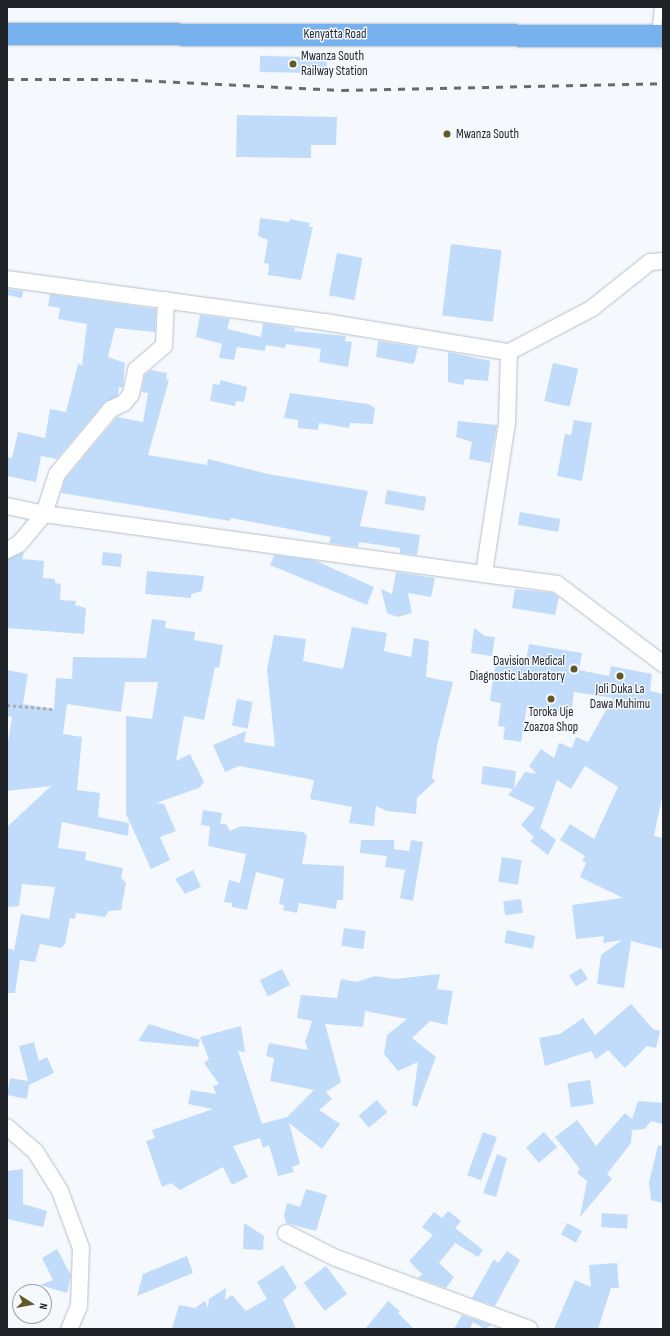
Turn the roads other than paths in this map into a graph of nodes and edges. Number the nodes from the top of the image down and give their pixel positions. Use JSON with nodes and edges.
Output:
{"nodes":[{"id":1,"x":659,"y":7,"type":"edge"},
{"id":2,"x":7,"y":34,"type":"edge"},
{"id":3,"x":660,"y":36,"type":"edge"},
{"id":4,"x":663,"y":261,"type":"edge"},
{"id":5,"x":7,"y":279,"type":"edge"},
{"id":6,"x":166,"y":300,"type":"junction"},
{"id":7,"x":509,"y":352,"type":"junction"},
{"id":8,"x":7,"y":506,"type":"edge"},
{"id":9,"x":44,"y":514,"type":"junction"},
{"id":10,"x":7,"y":550,"type":"edge"},
{"id":11,"x":484,"y":573,"type":"junction"},
{"id":12,"x":663,"y":664,"type":"edge"},
{"id":13,"x":7,"y":1127,"type":"edge"},
{"id":14,"x":286,"y":1233,"type":"dead end"},
{"id":15,"x":69,"y":1329,"type":"edge"},
{"id":16,"x":529,"y":1329,"type":"edge"}],
"edges":[{"from":1,"to":3,"type":"lane"},
{"from":2,"to":3,"type":"highway","name":"Kenyatta Road"},
{"from":4,"to":7,"type":"street"},
{"from":5,"to":6,"type":"street"},
{"from":6,"to":7,"type":"street"},
{"from":6,"to":9,"type":"street"},
{"from":7,"to":11,"type":"street"},
{"from":8,"to":9,"type":"street"},
{"from":9,"to":10,"type":"street"},
{"from":9,"to":11,"type":"street"},
{"from":11,"to":12,"type":"street"},
{"from":13,"to":15,"type":"street"},
{"from":14,"to":16,"type":"street"}]}
